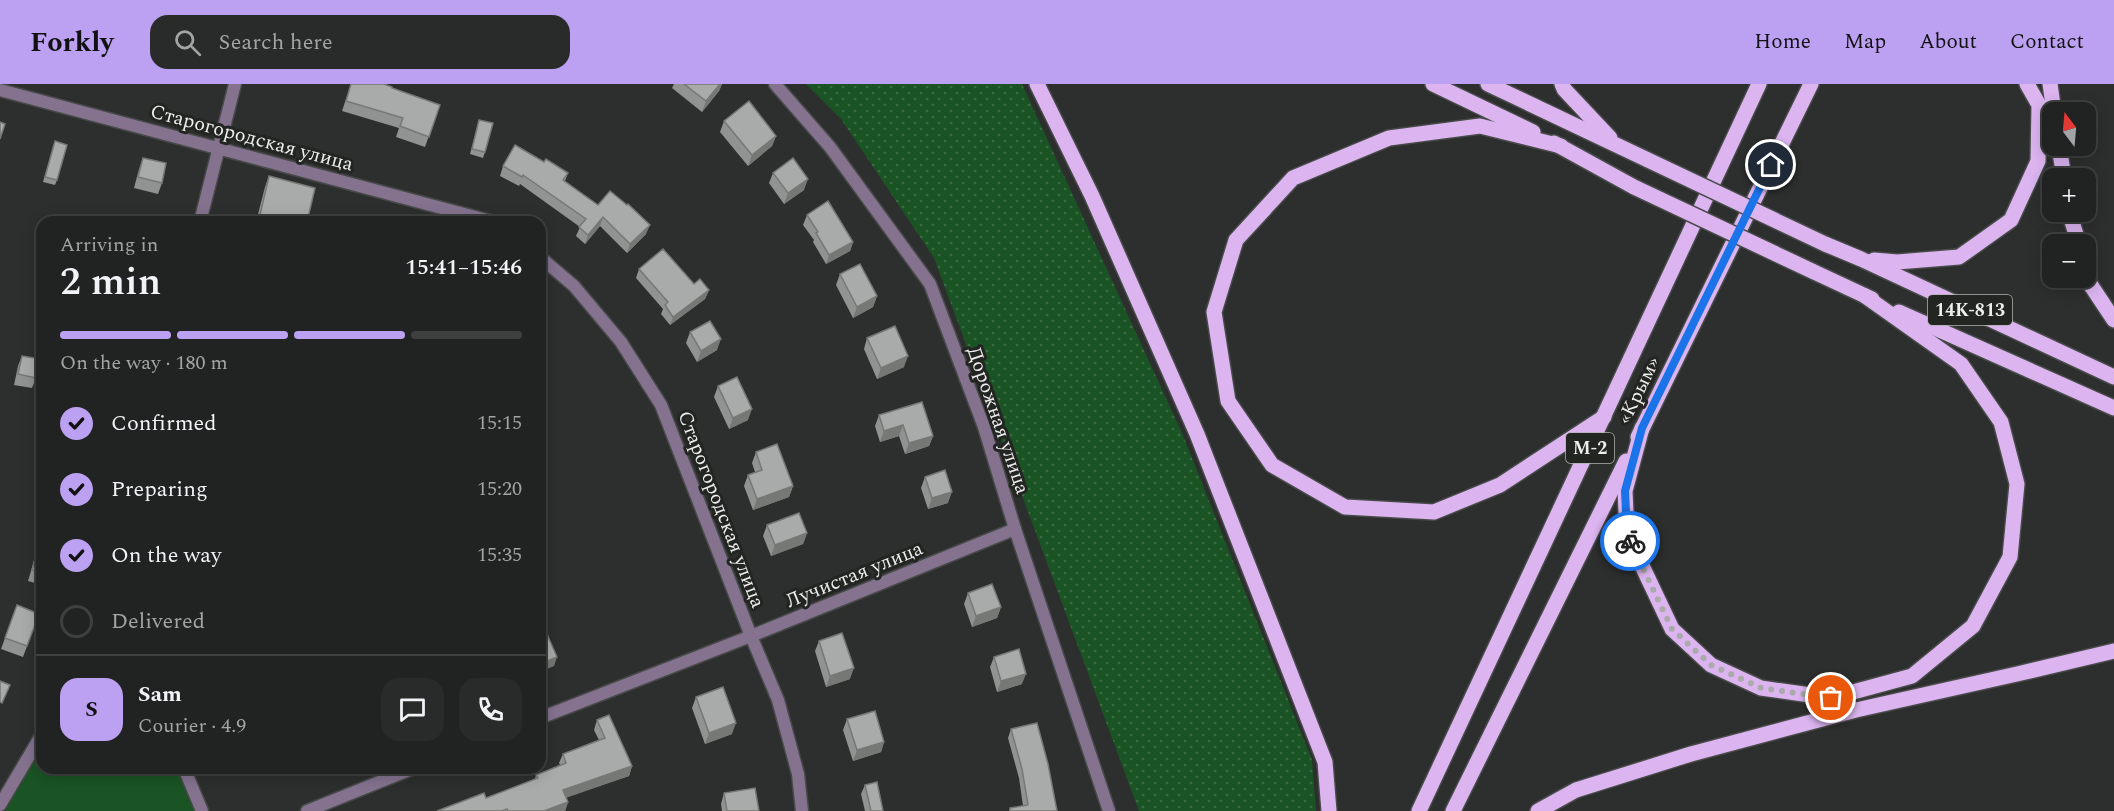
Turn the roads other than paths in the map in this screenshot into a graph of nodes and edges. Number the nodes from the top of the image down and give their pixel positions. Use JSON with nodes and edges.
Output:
{"nodes":[{"id":1,"x":235,"y":84,"type":"edge"},
{"id":2,"x":775,"y":84,"type":"edge"},
{"id":3,"x":1037,"y":84,"type":"edge"},
{"id":4,"x":1433,"y":84,"type":"edge"},
{"id":5,"x":1488,"y":84,"type":"edge"},
{"id":6,"x":1562,"y":84,"type":"edge"},
{"id":7,"x":1759,"y":84,"type":"edge"},
{"id":8,"x":1811,"y":84,"type":"edge"},
{"id":9,"x":1823,"y":84,"type":"edge"},
{"id":10,"x":2027,"y":84,"type":"edge"},
{"id":11,"x":2050,"y":84,"type":"edge"},
{"id":12,"x":0,"y":90,"type":"edge"},
{"id":13,"x":2053,"y":102,"type":"edge"},
{"id":14,"x":1791,"y":125,"type":"junction"},
{"id":15,"x":1617,"y":144,"type":"junction"},
{"id":16,"x":1562,"y":146,"type":"junction"},
{"id":17,"x":218,"y":148,"type":"junction"},
{"id":18,"x":201,"y":216,"type":"edge"},
{"id":19,"x":472,"y":216,"type":"edge"},
{"id":20,"x":1861,"y":258,"type":"junction"},
{"id":21,"x":546,"y":262,"type":"edge"},
{"id":22,"x":2093,"y":288,"type":"edge"},
{"id":23,"x":1865,"y":296,"type":"junction"},
{"id":24,"x":2114,"y":320,"type":"edge"},
{"id":25,"x":2114,"y":377,"type":"edge"},
{"id":26,"x":2114,"y":408,"type":"edge"},
{"id":27,"x":1604,"y":417,"type":"junction"},
{"id":28,"x":1642,"y":428,"type":"junction"},
{"id":29,"x":1015,"y":529,"type":"junction"},
{"id":30,"x":751,"y":636,"type":"junction"},
{"id":31,"x":2114,"y":651,"type":"edge"},
{"id":32,"x":546,"y":716,"type":"edge"},
{"id":33,"x":36,"y":744,"type":"edge"},
{"id":34,"x":187,"y":774,"type":"edge"},
{"id":35,"x":399,"y":774,"type":"edge"},
{"id":36,"x":0,"y":805,"type":"edge"},
{"id":37,"x":202,"y":811,"type":"edge"},
{"id":38,"x":307,"y":811,"type":"edge"},
{"id":39,"x":802,"y":811,"type":"edge"},
{"id":40,"x":1109,"y":811,"type":"edge"},
{"id":41,"x":1329,"y":811,"type":"edge"},
{"id":42,"x":1419,"y":811,"type":"edge"},
{"id":43,"x":1453,"y":811,"type":"edge"},
{"id":44,"x":1538,"y":811,"type":"edge"}],
"edges":[{"from":1,"to":17,"type":"street"},
{"from":2,"to":29,"type":"street","name":"Дорожная улица"},
{"from":3,"to":41,"type":"main road"},
{"from":4,"to":16,"type":"main road","number":"14К-813"},
{"from":5,"to":15,"type":"main road","number":"14К-813"},
{"from":6,"to":15,"type":"main road"},
{"from":7,"to":27,"type":"main road","name":"«Крым»","number":"М-2"},
{"from":8,"to":14,"type":"main road","name":"«Крым»","number":"М-2"},
{"from":9,"to":14,"type":"main road"},
{"from":10,"to":20,"type":"main road"},
{"from":11,"to":13,"type":"main road"},
{"from":12,"to":17,"type":"street","name":"Старогородская улица"},
{"from":14,"to":28,"type":"main road","name":"«Крым»","number":"М-2"},
{"from":15,"to":20,"type":"main road","number":"14К-813","bridge":true},
{"from":16,"to":23,"type":"main road","number":"14К-813","bridge":true},
{"from":16,"to":27,"type":"main road"},
{"from":17,"to":18,"type":"street"},
{"from":17,"to":19,"type":"street","name":"Старогородская улица"},
{"from":20,"to":25,"type":"main road","number":"14К-813"},
{"from":21,"to":30,"type":"street","name":"Старогородская улица"},
{"from":22,"to":24,"type":"main road"},
{"from":23,"to":26,"type":"main road","number":"14К-813"},
{"from":23,"to":28,"type":"main road"},
{"from":27,"to":42,"type":"main road","name":"«Крым»","number":"М-2"},
{"from":28,"to":43,"type":"main road","name":"«Крым»","number":"М-2"},
{"from":29,"to":30,"type":"street","name":"Лучистая улица"},
{"from":29,"to":40,"type":"street","name":"Дорожная улица"},
{"from":30,"to":32,"type":"street","name":"Лучистая улица"},
{"from":30,"to":39,"type":"street","name":"Старогородская улица"},
{"from":31,"to":44,"type":"main road"},
{"from":33,"to":36,"type":"street"},
{"from":34,"to":37,"type":"street"},
{"from":35,"to":38,"type":"street"}]}
